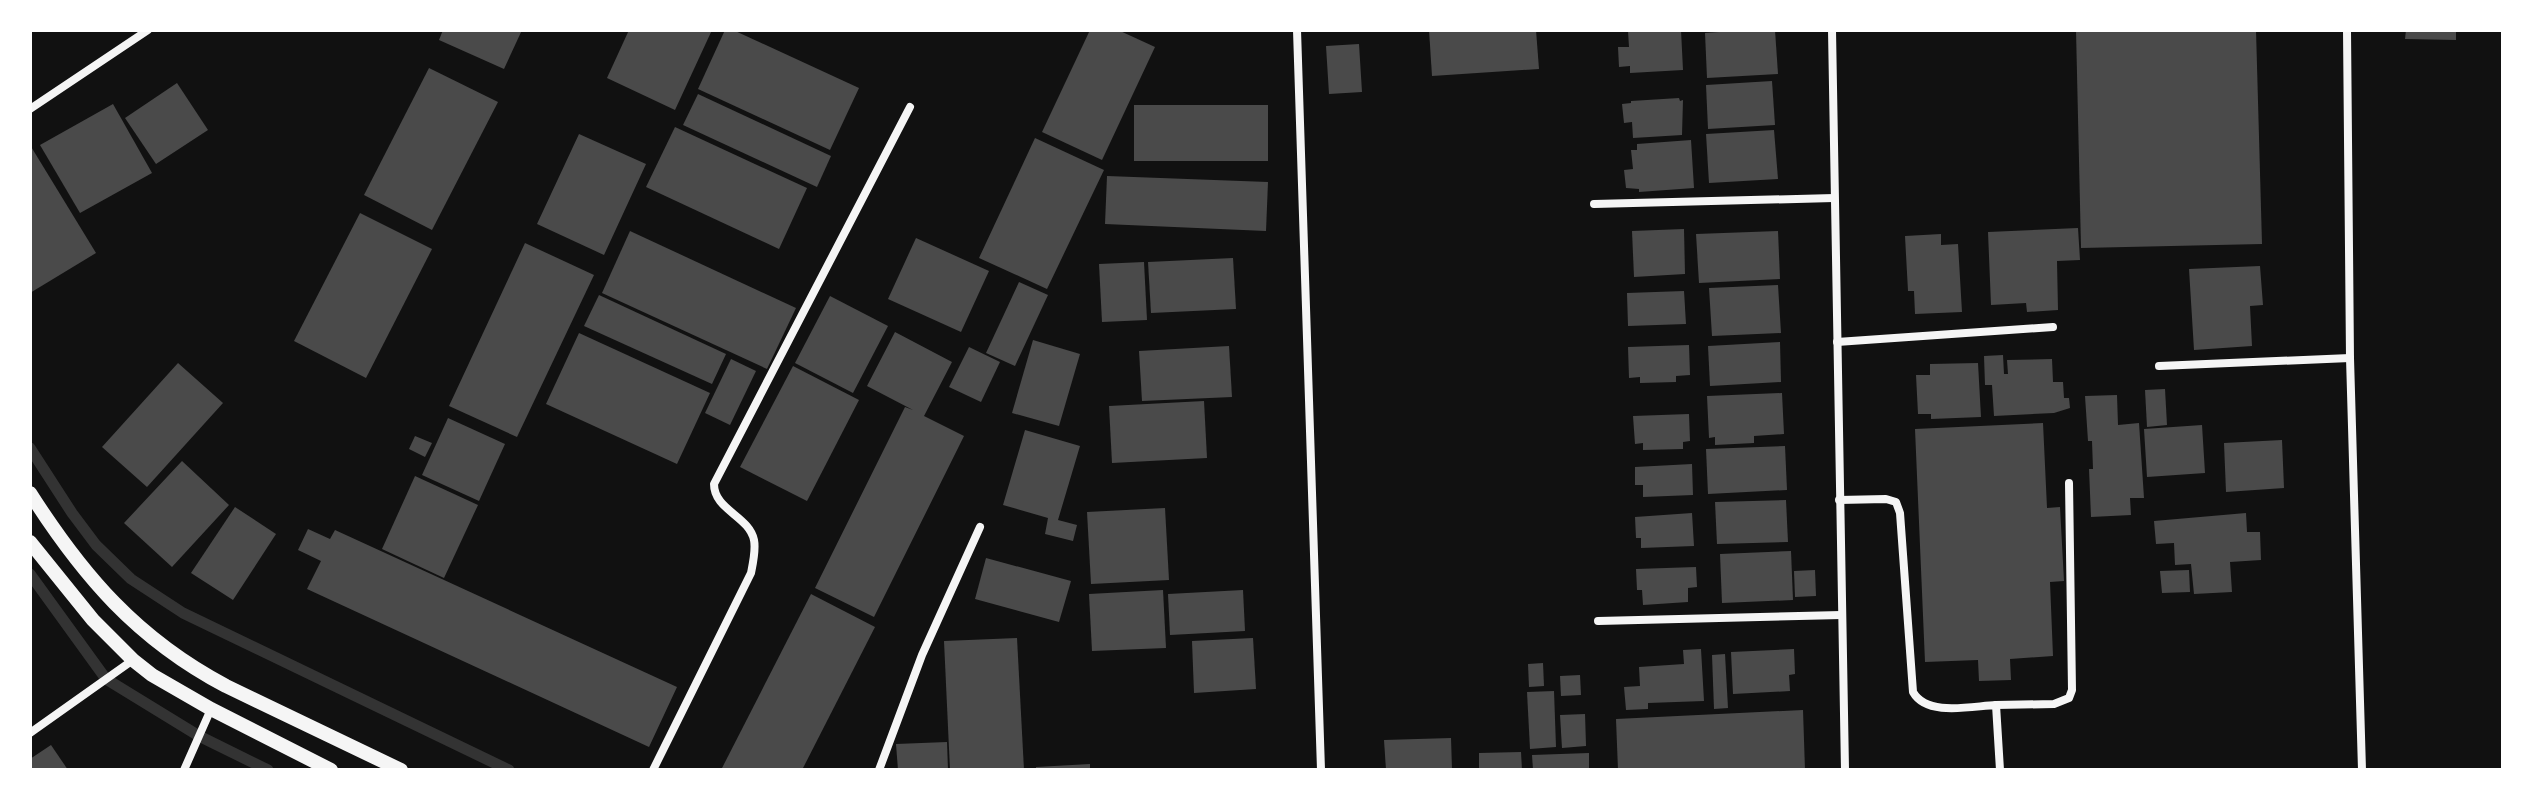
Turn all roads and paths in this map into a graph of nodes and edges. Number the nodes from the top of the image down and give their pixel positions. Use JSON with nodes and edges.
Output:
{"nodes":[{"id":1,"x":148,"y":30,"type":"edge"},
{"id":2,"x":1297,"y":30,"type":"edge"},
{"id":3,"x":1832,"y":30,"type":"edge"},
{"id":4,"x":2347,"y":30,"type":"edge"},
{"id":5,"x":910,"y":107,"type":"dead end"},
{"id":6,"x":30,"y":109,"type":"edge"},
{"id":7,"x":1834,"y":198,"type":"junction"},
{"id":8,"x":1594,"y":204,"type":"dead end"},
{"id":9,"x":2053,"y":327,"type":"dead end"},
{"id":10,"x":1837,"y":342,"type":"junction"},
{"id":11,"x":2350,"y":358,"type":"junction"},
{"id":12,"x":2159,"y":366,"type":"dead end"},
{"id":13,"x":2069,"y":483,"type":"dead end"},
{"id":14,"x":30,"y":493,"type":"edge"},
{"id":15,"x":1839,"y":500,"type":"junction"},
{"id":16,"x":980,"y":527,"type":"dead end"},
{"id":17,"x":30,"y":542,"type":"edge"},
{"id":18,"x":1841,"y":615,"type":"junction"},
{"id":19,"x":1598,"y":621,"type":"dead end"},
{"id":20,"x":133,"y":660,"type":"junction"},
{"id":21,"x":1996,"y":705,"type":"junction"},
{"id":22,"x":211,"y":709,"type":"junction"},
{"id":23,"x":30,"y":733,"type":"edge"},
{"id":24,"x":184,"y":770,"type":"edge"},
{"id":25,"x":331,"y":770,"type":"edge"},
{"id":26,"x":401,"y":770,"type":"edge"},
{"id":27,"x":653,"y":770,"type":"edge"},
{"id":28,"x":879,"y":770,"type":"edge"},
{"id":29,"x":1321,"y":770,"type":"edge"},
{"id":30,"x":1845,"y":770,"type":"edge"},
{"id":31,"x":2000,"y":770,"type":"edge"},
{"id":32,"x":2362,"y":770,"type":"edge"}],
"edges":[{"from":1,"to":6,"type":"street"},
{"from":2,"to":29,"type":"street"},
{"from":3,"to":7,"type":"street"},
{"from":4,"to":11,"type":"street"},
{"from":5,"to":27,"type":"street"},
{"from":7,"to":8,"type":"street"},
{"from":7,"to":10,"type":"street"},
{"from":9,"to":10,"type":"street"},
{"from":10,"to":15,"type":"street"},
{"from":11,"to":12,"type":"street"},
{"from":11,"to":32,"type":"street"},
{"from":13,"to":21,"type":"street"},
{"from":14,"to":26,"type":"street"},
{"from":15,"to":18,"type":"street"},
{"from":15,"to":21,"type":"street"},
{"from":16,"to":28,"type":"street"},
{"from":17,"to":20,"type":"street"},
{"from":18,"to":19,"type":"street"},
{"from":18,"to":30,"type":"street"},
{"from":20,"to":22,"type":"street"},
{"from":20,"to":23,"type":"street"},
{"from":21,"to":31,"type":"street"},
{"from":22,"to":24,"type":"street"},
{"from":22,"to":25,"type":"street"}]}
